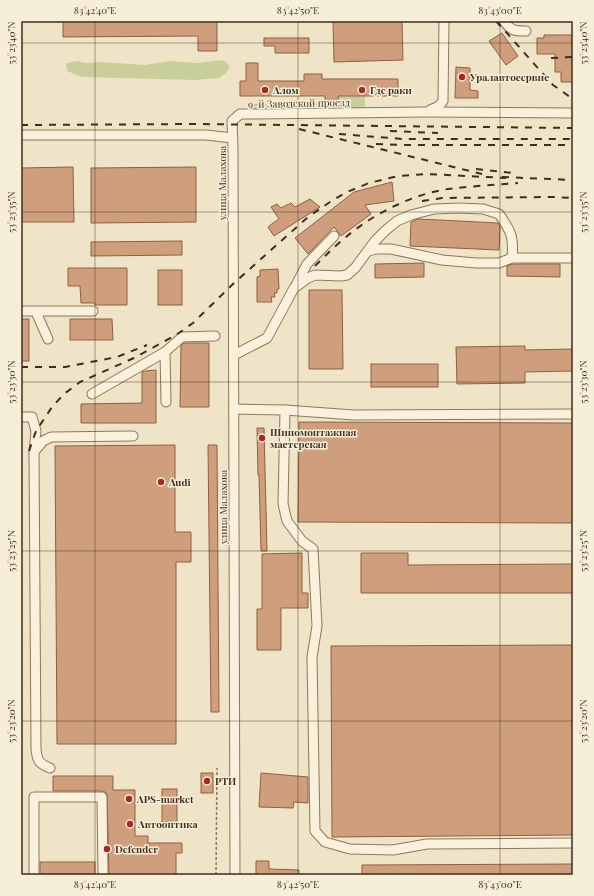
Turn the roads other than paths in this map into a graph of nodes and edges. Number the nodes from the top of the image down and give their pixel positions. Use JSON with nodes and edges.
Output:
{"nodes":[{"id":1,"x":444,"y":21,"type":"edge"},
{"id":2,"x":504,"y":21,"type":"edge"},
{"id":3,"x":526,"y":31,"type":"dead end"},
{"id":4,"x":425,"y":112,"type":"junction"},
{"id":5,"x":573,"y":112,"type":"edge"},
{"id":6,"x":21,"y":135,"type":"edge"},
{"id":7,"x":233,"y":138,"type":"junction"},
{"id":8,"x":334,"y":236,"type":"dead end"},
{"id":9,"x":368,"y":251,"type":"junction"},
{"id":10,"x":512,"y":258,"type":"junction"},
{"id":11,"x":573,"y":258,"type":"edge"},
{"id":12,"x":294,"y":288,"type":"junction"},
{"id":13,"x":21,"y":311,"type":"edge"},
{"id":14,"x":93,"y":311,"type":"dead end"},
{"id":15,"x":36,"y":312,"type":"junction"},
{"id":16,"x":215,"y":336,"type":"dead end"},
{"id":17,"x":48,"y":339,"type":"dead end"},
{"id":18,"x":165,"y":352,"type":"junction"},
{"id":19,"x":234,"y":355,"type":"junction"},
{"id":20,"x":92,"y":394,"type":"dead end"},
{"id":21,"x":166,"y":402,"type":"dead end"},
{"id":22,"x":234,"y":409,"type":"junction"},
{"id":23,"x":285,"y":410,"type":"junction"},
{"id":24,"x":573,"y":414,"type":"edge"},
{"id":25,"x":21,"y":417,"type":"edge"},
{"id":26,"x":132,"y":436,"type":"dead end"},
{"id":27,"x":34,"y":452,"type":"junction"},
{"id":28,"x":50,"y":768,"type":"dead end"},
{"id":29,"x":573,"y":843,"type":"edge"},
{"id":30,"x":34,"y":875,"type":"edge"},
{"id":31,"x":103,"y":875,"type":"edge"},
{"id":32,"x":235,"y":875,"type":"edge"}],
"edges":[{"from":1,"to":4,"type":"street"},
{"from":2,"to":3,"type":"street"},
{"from":4,"to":5,"type":"street","name":"9-й Заводской проезд"},
{"from":4,"to":7,"type":"street","name":"9-й Заводской проезд"},
{"from":6,"to":7,"type":"street"},
{"from":7,"to":19,"type":"street","name":"улица Малахова"},
{"from":8,"to":12,"type":"street"},
{"from":9,"to":10,"type":"street"},
{"from":9,"to":10,"type":"street"},
{"from":9,"to":12,"type":"street"},
{"from":10,"to":11,"type":"street"},
{"from":12,"to":19,"type":"street"},
{"from":13,"to":15,"type":"street"},
{"from":14,"to":15,"type":"street"},
{"from":15,"to":17,"type":"street"},
{"from":16,"to":18,"type":"street"},
{"from":18,"to":20,"type":"street"},
{"from":18,"to":21,"type":"street"},
{"from":19,"to":22,"type":"street","name":"улица Малахова"},
{"from":22,"to":23,"type":"street"},
{"from":22,"to":32,"type":"street","name":"улица Малахова"},
{"from":23,"to":24,"type":"street"},
{"from":23,"to":29,"type":"street"},
{"from":25,"to":27,"type":"street"},
{"from":26,"to":27,"type":"street"},
{"from":27,"to":28,"type":"street"},
{"from":30,"to":31,"type":"street"}]}
